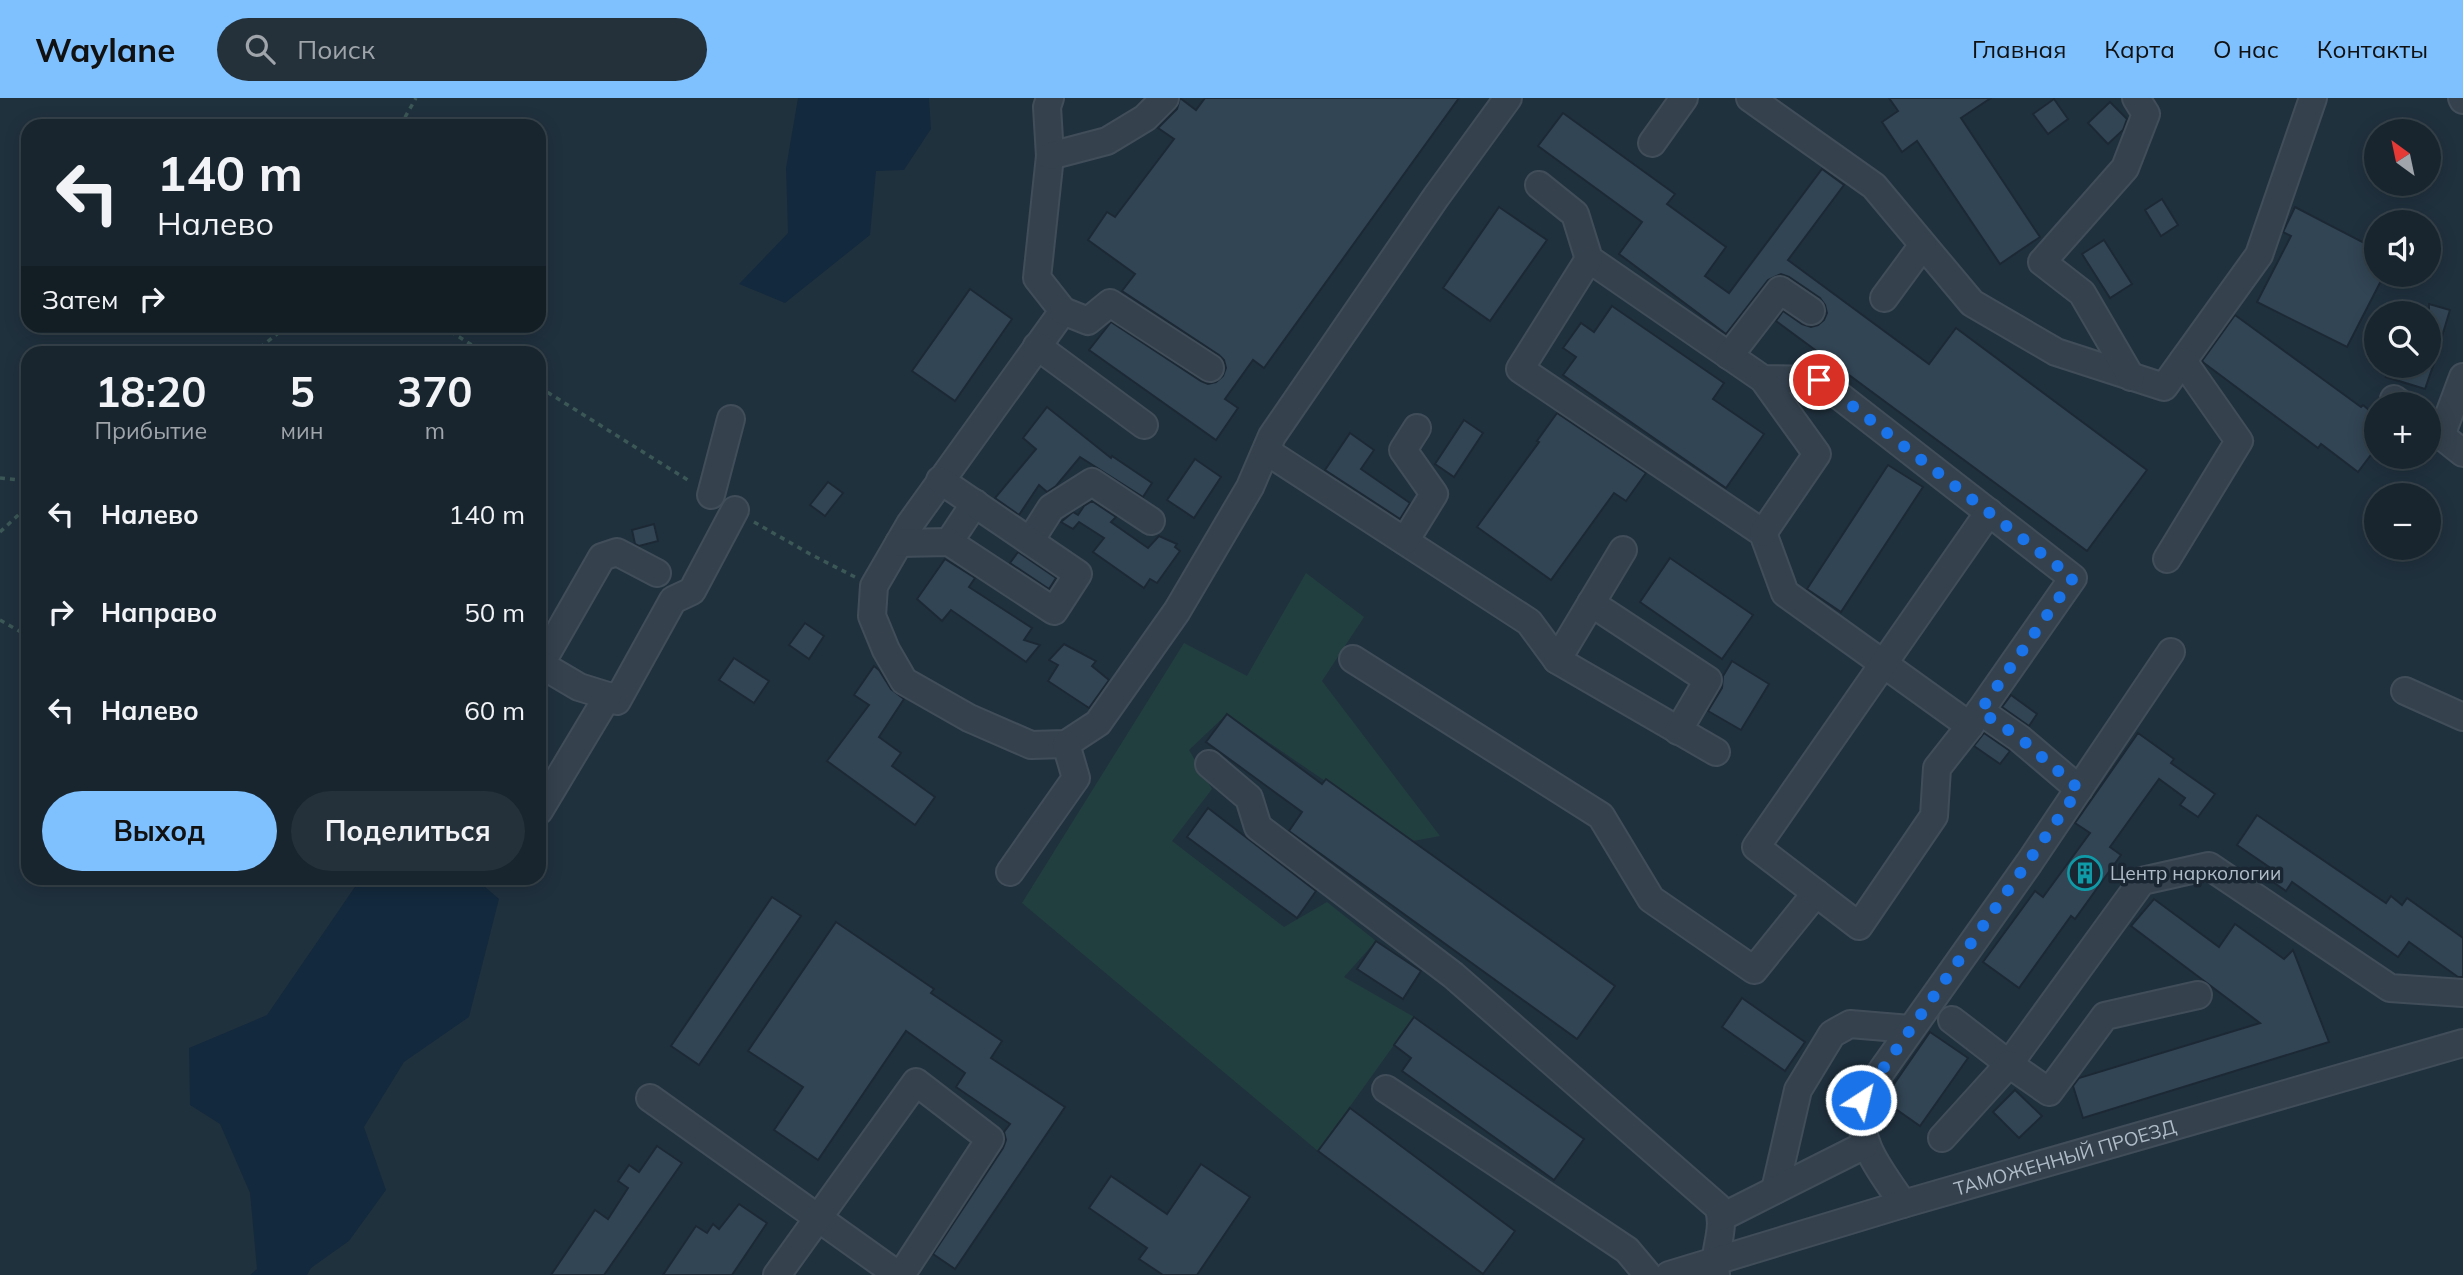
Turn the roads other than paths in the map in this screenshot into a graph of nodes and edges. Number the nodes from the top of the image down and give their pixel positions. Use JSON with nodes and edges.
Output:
{"nodes":[{"id":1,"x":1050,"y":98,"type":"edge"},
{"id":2,"x":1165,"y":98,"type":"edge"},
{"id":3,"x":1508,"y":98,"type":"edge"},
{"id":4,"x":1684,"y":98,"type":"edge"},
{"id":5,"x":1749,"y":98,"type":"edge"},
{"id":6,"x":2136,"y":98,"type":"edge"},
{"id":7,"x":2313,"y":98,"type":"edge"},
{"id":8,"x":1652,"y":143,"type":"dead end"},
{"id":9,"x":1050,"y":156,"type":"junction"},
{"id":10,"x":1539,"y":185,"type":"dead end"},
{"id":11,"x":1923,"y":245,"type":"junction"},
{"id":12,"x":1589,"y":259,"type":"junction"},
{"id":13,"x":1884,"y":298,"type":"dead end"},
{"id":14,"x":1063,"y":311,"type":"junction"},
{"id":15,"x":1811,"y":311,"type":"dead end"},
{"id":16,"x":1037,"y":346,"type":"junction"},
{"id":17,"x":1729,"y":356,"type":"junction"},
{"id":18,"x":2183,"y":361,"type":"junction"},
{"id":19,"x":1210,"y":368,"type":"dead end"},
{"id":20,"x":2131,"y":377,"type":"junction"},
{"id":21,"x":2463,"y":377,"type":"edge"},
{"id":22,"x":1763,"y":379,"type":"junction"},
{"id":23,"x":731,"y":419,"type":"dead end"},
{"id":24,"x":2441,"y":419,"type":"edge"},
{"id":25,"x":1144,"y":425,"type":"dead end"},
{"id":26,"x":1417,"y":428,"type":"dead end"},
{"id":27,"x":2441,"y":436,"type":"edge"},
{"id":28,"x":1266,"y":451,"type":"junction"},
{"id":29,"x":2463,"y":453,"type":"edge"},
{"id":30,"x":940,"y":480,"type":"junction"},
{"id":31,"x":711,"y":495,"type":"dead end"},
{"id":32,"x":975,"y":503,"type":"junction"},
{"id":33,"x":735,"y":510,"type":"dead end"},
{"id":34,"x":1989,"y":512,"type":"junction"},
{"id":35,"x":1151,"y":521,"type":"dead end"},
{"id":36,"x":1763,"y":533,"type":"junction"},
{"id":37,"x":1030,"y":541,"type":"junction"},
{"id":38,"x":1405,"y":541,"type":"junction"},
{"id":39,"x":949,"y":542,"type":"junction"},
{"id":40,"x":899,"y":543,"type":"junction"},
{"id":41,"x":1623,"y":550,"type":"dead end"},
{"id":42,"x":2167,"y":559,"type":"dead end"},
{"id":43,"x":657,"y":573,"type":"dead end"},
{"id":44,"x":1591,"y":603,"type":"junction"},
{"id":45,"x":2171,"y":652,"type":"dead end"},
{"id":46,"x":546,"y":655,"type":"edge"},
{"id":47,"x":1353,"y":659,"type":"dead end"},
{"id":48,"x":1557,"y":660,"type":"junction"},
{"id":49,"x":1884,"y":665,"type":"junction"},
{"id":50,"x":546,"y":669,"type":"edge"},
{"id":51,"x":2405,"y":691,"type":"dead end"},
{"id":52,"x":608,"y":695,"type":"junction"},
{"id":53,"x":2463,"y":717,"type":"edge"},
{"id":54,"x":1975,"y":718,"type":"junction"},
{"id":55,"x":1678,"y":731,"type":"junction"},
{"id":56,"x":1066,"y":744,"type":"junction"},
{"id":57,"x":1716,"y":752,"type":"dead end"},
{"id":58,"x":1209,"y":764,"type":"dead end"},
{"id":59,"x":2079,"y":789,"type":"junction"},
{"id":60,"x":546,"y":799,"type":"edge"},
{"id":61,"x":1010,"y":872,"type":"dead end"},
{"id":62,"x":1816,"y":893,"type":"junction"},
{"id":63,"x":2463,"y":993,"type":"edge"},
{"id":64,"x":2198,"y":995,"type":"dead end"},
{"id":65,"x":1952,"y":1020,"type":"dead end"},
{"id":66,"x":1910,"y":1029,"type":"junction"},
{"id":67,"x":2463,"y":1043,"type":"edge"},
{"id":68,"x":2009,"y":1064,"type":"junction"},
{"id":69,"x":1386,"y":1089,"type":"dead end"},
{"id":70,"x":650,"y":1098,"type":"dead end"},
{"id":71,"x":1942,"y":1138,"type":"dead end"},
{"id":72,"x":1865,"y":1145,"type":"junction"},
{"id":73,"x":1775,"y":1190,"type":"junction"},
{"id":74,"x":1903,"y":1204,"type":"junction"},
{"id":75,"x":1723,"y":1217,"type":"junction"},
{"id":76,"x":818,"y":1220,"type":"junction"},
{"id":77,"x":1718,"y":1271,"type":"edge"},
{"id":78,"x":777,"y":1275,"type":"edge"},
{"id":79,"x":899,"y":1275,"type":"edge"},
{"id":80,"x":1648,"y":1275,"type":"edge"},
{"id":81,"x":1669,"y":1275,"type":"edge"}],
"edges":[{"from":1,"to":9,"type":"street"},
{"from":2,"to":9,"type":"street"},
{"from":3,"to":28,"type":"street"},
{"from":4,"to":8,"type":"street"},
{"from":5,"to":11,"type":"street"},
{"from":6,"to":20,"type":"street"},
{"from":7,"to":18,"type":"street"},
{"from":9,"to":14,"type":"street"},
{"from":10,"to":12,"type":"street"},
{"from":11,"to":13,"type":"street"},
{"from":11,"to":20,"type":"street"},
{"from":12,"to":17,"type":"street"},
{"from":12,"to":36,"type":"street"},
{"from":14,"to":16,"type":"street"},
{"from":14,"to":19,"type":"street"},
{"from":15,"to":17,"type":"street"},
{"from":16,"to":25,"type":"street"},
{"from":16,"to":30,"type":"street"},
{"from":17,"to":22,"type":"street"},
{"from":18,"to":20,"type":"street"},
{"from":18,"to":42,"type":"street"},
{"from":21,"to":24,"type":"street"},
{"from":22,"to":34,"type":"street"},
{"from":22,"to":36,"type":"street"},
{"from":23,"to":31,"type":"street"},
{"from":26,"to":38,"type":"street"},
{"from":27,"to":29,"type":"street"},
{"from":28,"to":38,"type":"street"},
{"from":28,"to":56,"type":"street"},
{"from":30,"to":32,"type":"street"},
{"from":30,"to":40,"type":"street"},
{"from":32,"to":37,"type":"street"},
{"from":32,"to":39,"type":"street"},
{"from":33,"to":52,"type":"street"},
{"from":34,"to":49,"type":"street"},
{"from":34,"to":54,"type":"street"},
{"from":35,"to":37,"type":"street"},
{"from":36,"to":49,"type":"street"},
{"from":37,"to":39,"type":"street"},
{"from":38,"to":48,"type":"street"},
{"from":39,"to":40,"type":"street"},
{"from":40,"to":56,"type":"street"},
{"from":41,"to":44,"type":"street"},
{"from":43,"to":46,"type":"street"},
{"from":44,"to":48,"type":"street"},
{"from":44,"to":55,"type":"street"},
{"from":45,"to":59,"type":"street"},
{"from":47,"to":62,"type":"street"},
{"from":48,"to":55,"type":"street"},
{"from":49,"to":54,"type":"street"},
{"from":49,"to":62,"type":"street"},
{"from":50,"to":52,"type":"street"},
{"from":51,"to":53,"type":"street"},
{"from":52,"to":60,"type":"street"},
{"from":54,"to":59,"type":"street"},
{"from":54,"to":62,"type":"street"},
{"from":55,"to":57,"type":"street"},
{"from":56,"to":61,"type":"street"},
{"from":58,"to":75,"type":"street"},
{"from":59,"to":66,"type":"street"},
{"from":63,"to":68,"type":"street"},
{"from":64,"to":68,"type":"street"},
{"from":65,"to":68,"type":"street"},
{"from":66,"to":72,"type":"street"},
{"from":66,"to":73,"type":"street"},
{"from":67,"to":74,"type":"street","name":"ТАМОЖЕННЫЙ ПРОЕЗД"},
{"from":68,"to":71,"type":"street"},
{"from":69,"to":80,"type":"street"},
{"from":70,"to":76,"type":"street"},
{"from":72,"to":73,"type":"street"},
{"from":72,"to":74,"type":"street"},
{"from":73,"to":75,"type":"street"},
{"from":74,"to":77,"type":"street","name":"ТАМОЖЕННЫЙ ПРОЕЗД"},
{"from":75,"to":77,"type":"street"},
{"from":76,"to":78,"type":"street"},
{"from":76,"to":79,"type":"street"},
{"from":76,"to":79,"type":"street"},
{"from":77,"to":81,"type":"street","name":"ТАМОЖЕННЫЙ ПРОЕЗД"}]}
